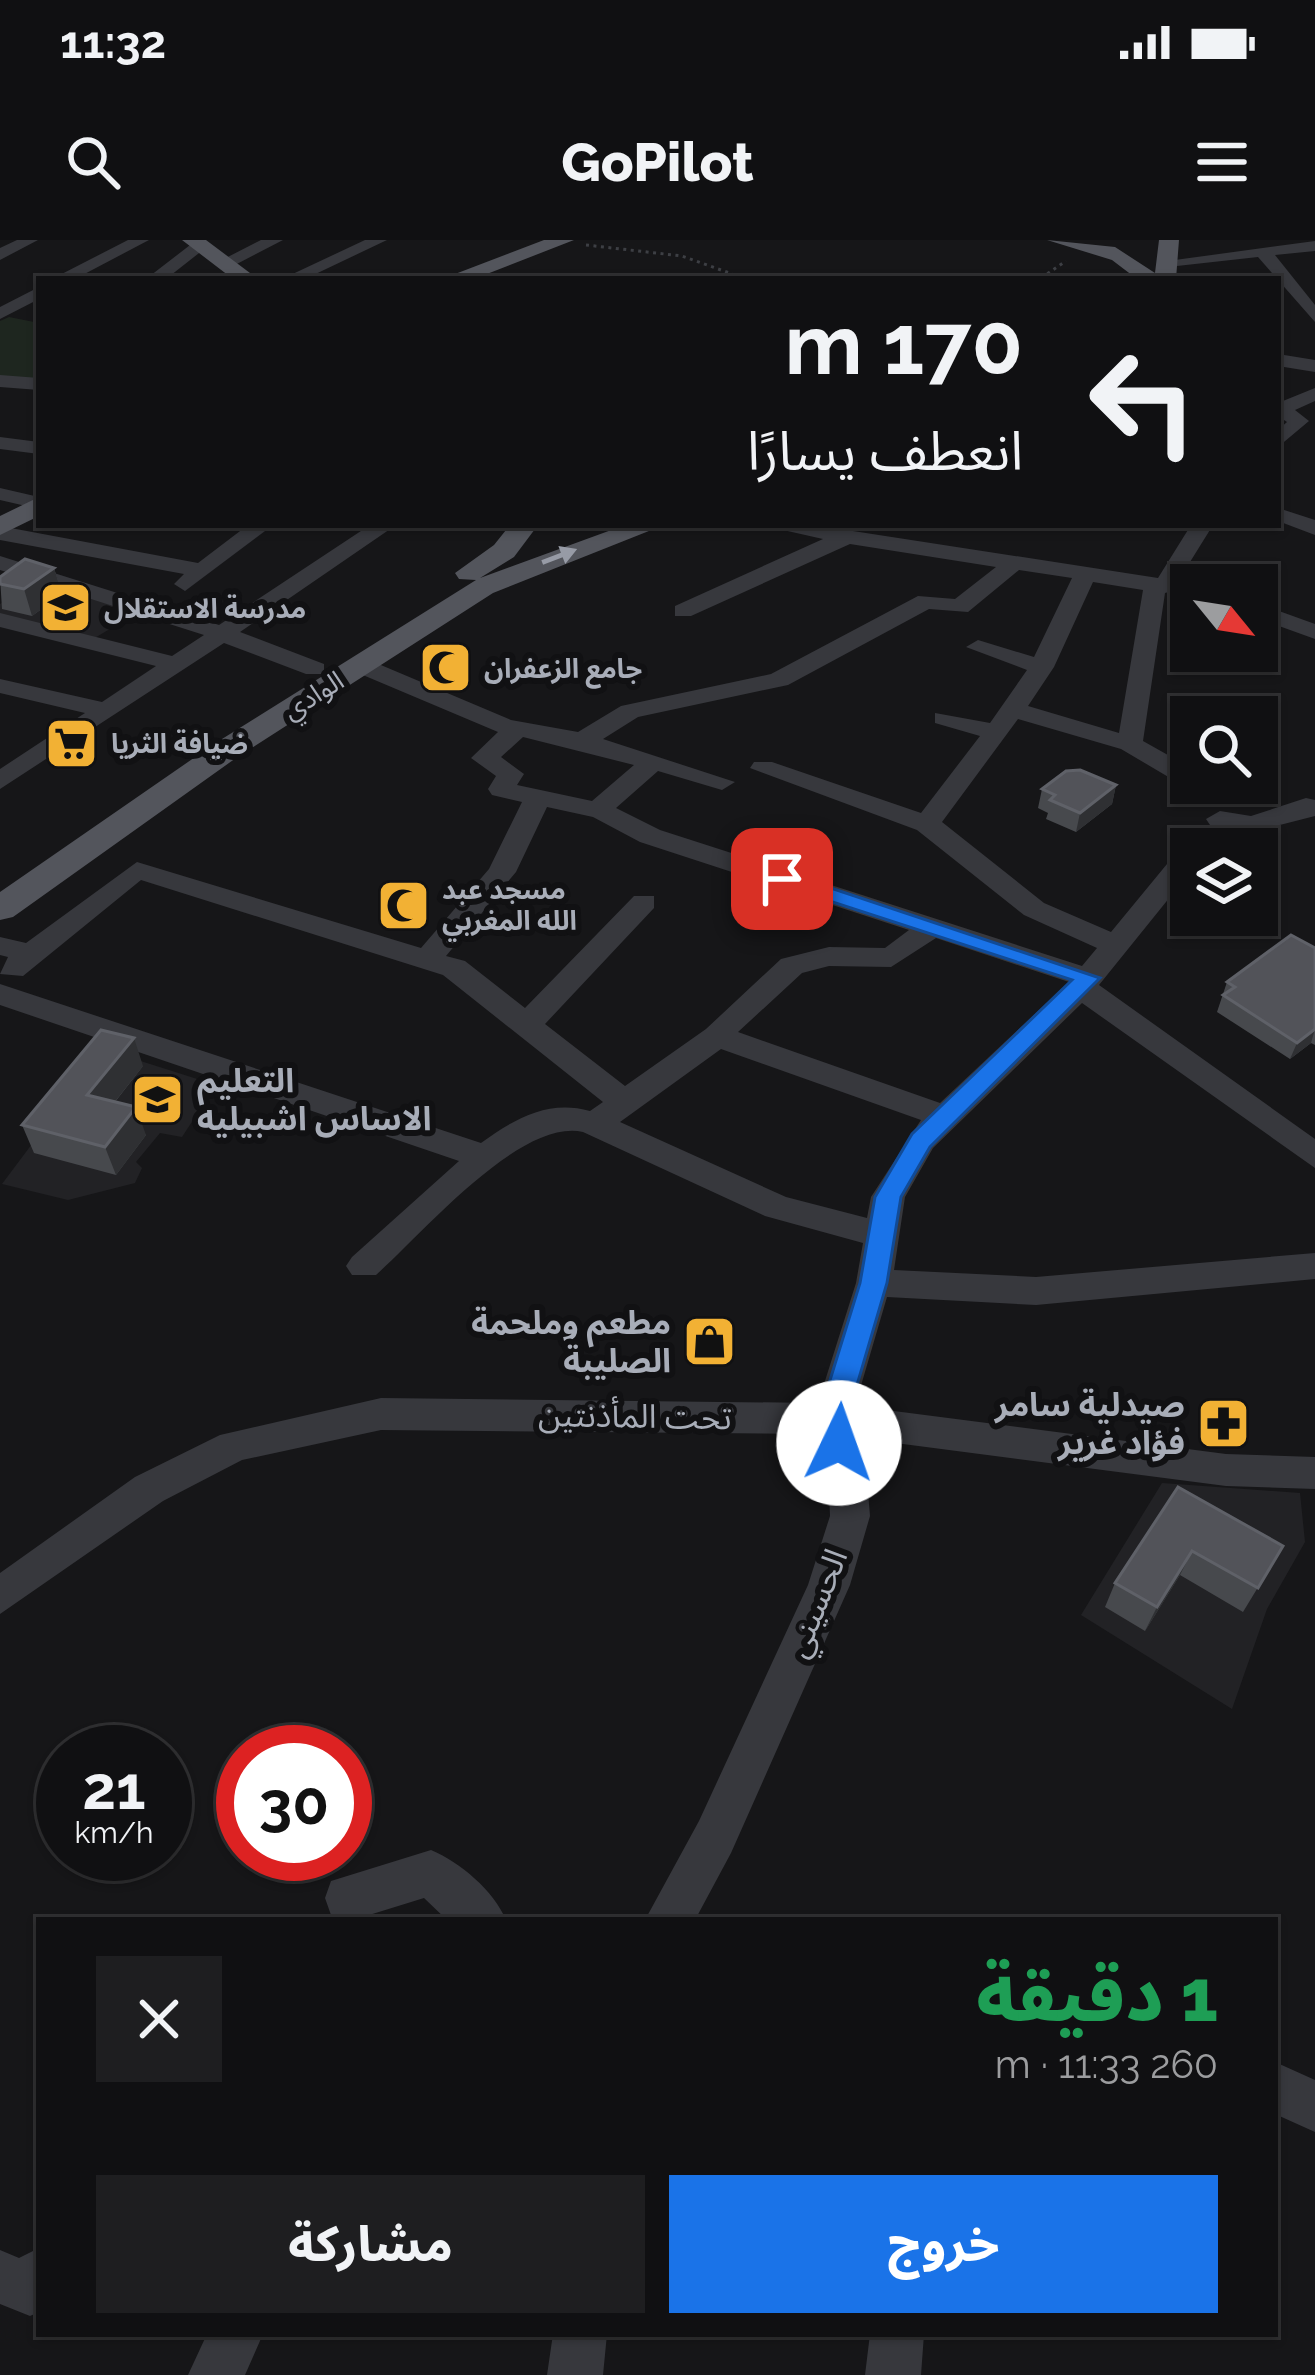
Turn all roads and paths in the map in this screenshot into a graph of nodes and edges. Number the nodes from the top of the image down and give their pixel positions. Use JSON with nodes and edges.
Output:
{"nodes":[{"id":1,"x":29,"y":240,"type":"edge"},
{"id":2,"x":141,"y":240,"type":"edge"},
{"id":3,"x":274,"y":240,"type":"edge"},
{"id":4,"x":379,"y":240,"type":"edge"},
{"id":5,"x":1057,"y":240,"type":"edge"},
{"id":6,"x":573,"y":242,"type":"edge"},
{"id":7,"x":196,"y":243,"type":"edge"},
{"id":8,"x":662,"y":244,"type":"dead end"},
{"id":9,"x":1315,"y":246,"type":"edge"},
{"id":10,"x":1263,"y":252,"type":"junction"},
{"id":11,"x":1118,"y":254,"type":"junction"},
{"id":12,"x":0,"y":255,"type":"edge"},
{"id":13,"x":1167,"y":260,"type":"edge"},
{"id":14,"x":225,"y":263,"type":"junction"},
{"id":15,"x":729,"y":266,"type":"dead end"},
{"id":16,"x":67,"y":276,"type":"edge"},
{"id":17,"x":158,"y":276,"type":"edge"},
{"id":18,"x":243,"y":276,"type":"edge"},
{"id":19,"x":298,"y":276,"type":"edge"},
{"id":20,"x":463,"y":276,"type":"edge"},
{"id":21,"x":742,"y":276,"type":"edge"},
{"id":22,"x":1147,"y":276,"type":"edge"},
{"id":23,"x":36,"y":294,"type":"edge"},
{"id":24,"x":3,"y":311,"type":"edge"},
{"id":25,"x":36,"y":315,"type":"edge"},
{"id":26,"x":1315,"y":316,"type":"edge"},
{"id":27,"x":1281,"y":360,"type":"edge"},
{"id":28,"x":1315,"y":366,"type":"edge"},
{"id":29,"x":0,"y":381,"type":"edge"},
{"id":30,"x":36,"y":385,"type":"edge"},
{"id":31,"x":1315,"y":394,"type":"edge"},
{"id":32,"x":1281,"y":408,"type":"edge"},
{"id":33,"x":1281,"y":410,"type":"edge"},
{"id":34,"x":1281,"y":438,"type":"edge"},
{"id":35,"x":0,"y":443,"type":"edge"},
{"id":36,"x":36,"y":445,"type":"edge"},
{"id":37,"x":0,"y":494,"type":"edge"},
{"id":38,"x":36,"y":503,"type":"edge"},
{"id":39,"x":36,"y":506,"type":"edge"},
{"id":40,"x":1281,"y":515,"type":"edge"},
{"id":41,"x":254,"y":528,"type":"edge"},
{"id":42,"x":380,"y":528,"type":"edge"},
{"id":43,"x":522,"y":528,"type":"edge"},
{"id":44,"x":642,"y":528,"type":"edge"},
{"id":45,"x":789,"y":528,"type":"edge"},
{"id":46,"x":1200,"y":528,"type":"edge"},
{"id":47,"x":1315,"y":528,"type":"edge"},
{"id":48,"x":0,"y":530,"type":"edge"},
{"id":49,"x":844,"y":538,"type":"junction"},
{"id":50,"x":0,"y":563,"type":"edge"},
{"id":51,"x":1013,"y":563,"type":"junction"},
{"id":52,"x":203,"y":571,"type":"junction"},
{"id":53,"x":1085,"y":574,"type":"junction"},
{"id":54,"x":1159,"y":585,"type":"junction"},
{"id":55,"x":1170,"y":588,"type":"edge"},
{"id":56,"x":154,"y":608,"type":"junction"},
{"id":57,"x":683,"y":611,"type":"dead end"},
{"id":58,"x":1278,"y":618,"type":"edge"},
{"id":59,"x":0,"y":620,"type":"edge"},
{"id":60,"x":1315,"y":632,"type":"edge"},
{"id":61,"x":223,"y":633,"type":"junction"},
{"id":62,"x":978,"y":647,"type":"dead end"},
{"id":63,"x":175,"y":664,"type":"junction"},
{"id":64,"x":360,"y":665,"type":"junction"},
{"id":65,"x":1042,"y":667,"type":"junction"},
{"id":66,"x":315,"y":669,"type":"junction"},
{"id":67,"x":0,"y":686,"type":"edge"},
{"id":68,"x":105,"y":710,"type":"junction"},
{"id":69,"x":1013,"y":710,"type":"junction"},
{"id":70,"x":944,"y":718,"type":"dead end"},
{"id":71,"x":517,"y":729,"type":"junction"},
{"id":72,"x":996,"y":734,"type":"junction"},
{"id":73,"x":582,"y":741,"type":"junction"},
{"id":74,"x":1130,"y":744,"type":"junction"},
{"id":75,"x":12,"y":761,"type":"edge"},
{"id":76,"x":653,"y":762,"type":"junction"},
{"id":77,"x":1170,"y":766,"type":"edge"},
{"id":78,"x":763,"y":768,"type":"dead end"},
{"id":79,"x":0,"y":781,"type":"edge"},
{"id":80,"x":722,"y":782,"type":"dead end"},
{"id":81,"x":536,"y":801,"type":"junction"},
{"id":82,"x":1206,"y":804,"type":"edge"},
{"id":83,"x":1315,"y":808,"type":"edge"},
{"id":84,"x":598,"y":810,"type":"junction"},
{"id":85,"x":1220,"y":819,"type":"junction"},
{"id":86,"x":927,"y":824,"type":"junction"},
{"id":87,"x":1212,"y":828,"type":"edge"},
{"id":88,"x":1170,"y":879,"type":"edge"},
{"id":89,"x":0,"y":882,"type":"edge"},
{"id":90,"x":644,"y":902,"type":"dead end"},
{"id":91,"x":0,"y":909,"type":"edge"},
{"id":92,"x":932,"y":927,"type":"junction"},
{"id":93,"x":1115,"y":945,"type":"junction"},
{"id":94,"x":0,"y":946,"type":"edge"},
{"id":95,"x":31,"y":954,"type":"junction"},
{"id":96,"x":428,"y":958,"type":"junction"},
{"id":97,"x":0,"y":979,"type":"edge"},
{"id":98,"x":1085,"y":982,"type":"junction"},
{"id":99,"x":0,"y":994,"type":"edge"},
{"id":100,"x":527,"y":1024,"type":"junction"},
{"id":101,"x":717,"y":1036,"type":"junction"},
{"id":102,"x":625,"y":1102,"type":"junction"},
{"id":103,"x":946,"y":1117,"type":"junction"},
{"id":104,"x":596,"y":1124,"type":"junction"},
{"id":105,"x":1315,"y":1156,"type":"edge"},
{"id":106,"x":485,"y":1157,"type":"junction"},
{"id":107,"x":882,"y":1235,"type":"junction"},
{"id":108,"x":364,"y":1266,"type":"dead end"},
{"id":109,"x":1315,"y":1266,"type":"edge"},
{"id":110,"x":874,"y":1283,"type":"junction"},
{"id":111,"x":832,"y":1419,"type":"junction"},
{"id":112,"x":1315,"y":1473,"type":"edge"},
{"id":113,"x":0,"y":1596,"type":"edge"},
{"id":114,"x":348,"y":1898,"type":"dead end"},
{"id":115,"x":479,"y":1917,"type":"edge"},
{"id":116,"x":671,"y":1917,"type":"edge"},
{"id":117,"x":1278,"y":2088,"type":"edge"},
{"id":118,"x":1315,"y":2107,"type":"edge"},
{"id":119,"x":0,"y":2278,"type":"edge"},
{"id":120,"x":36,"y":2280,"type":"edge"},
{"id":121,"x":235,"y":2337,"type":"edge"},
{"id":122,"x":580,"y":2337,"type":"edge"},
{"id":123,"x":897,"y":2337,"type":"edge"},
{"id":124,"x":216,"y":2375,"type":"edge"},
{"id":125,"x":575,"y":2375,"type":"edge"},
{"id":126,"x":893,"y":2375,"type":"edge"}],
"edges":[{"from":1,"to":12,"type":"street"},
{"from":2,"to":16,"type":"street"},
{"from":3,"to":14,"type":"street"},
{"from":4,"to":19,"type":"street"},
{"from":5,"to":11,"type":"main road"},
{"from":6,"to":8,"type":"path"},
{"from":6,"to":20,"type":"main road"},
{"from":7,"to":14,"type":"main road"},
{"from":7,"to":17,"type":"street"},
{"from":9,"to":10,"type":"street"},
{"from":10,"to":13,"type":"street"},
{"from":10,"to":26,"type":"street"},
{"from":11,"to":13,"type":"main road"},
{"from":11,"to":22,"type":"main road"},
{"from":14,"to":18,"type":"main road"},
{"from":15,"to":21,"type":"path"},
{"from":23,"to":24,"type":"street"},
{"from":24,"to":25,"type":"street"},
{"from":27,"to":28,"type":"street"},
{"from":29,"to":30,"type":"street"},
{"from":31,"to":32,"type":"street"},
{"from":33,"to":34,"type":"street"},
{"from":35,"to":36,"type":"street"},
{"from":37,"to":38,"type":"street"},
{"from":39,"to":48,"type":"main road"},
{"from":40,"to":47,"type":"street"},
{"from":41,"to":52,"type":"street"},
{"from":42,"to":61,"type":"street"},
{"from":43,"to":66,"type":"main road","name":"الوادي"},
{"from":64,"to":44,"type":"main road","name":"الوادي","one_way":true},
{"from":45,"to":49,"type":"street"},
{"from":46,"to":54,"type":"street"},
{"from":48,"to":52,"type":"street"},
{"from":49,"to":51,"type":"street"},
{"from":49,"to":57,"type":"street"},
{"from":50,"to":56,"type":"street"},
{"from":51,"to":53,"type":"street"},
{"from":51,"to":73,"type":"street"},
{"from":52,"to":56,"type":"street"},
{"from":53,"to":54,"type":"street"},
{"from":53,"to":65,"type":"street"},
{"from":54,"to":55,"type":"street"},
{"from":54,"to":74,"type":"street"},
{"from":56,"to":61,"type":"street"},
{"from":58,"to":60,"type":"street"},
{"from":59,"to":63,"type":"street"},
{"from":61,"to":63,"type":"street"},
{"from":61,"to":66,"type":"street"},
{"from":62,"to":65,"type":"street"},
{"from":63,"to":68,"type":"street"},
{"from":64,"to":71,"type":"street"},
{"from":64,"to":91,"type":"main road","name":"الوادي"},
{"from":65,"to":69,"type":"street"},
{"from":66,"to":89,"type":"main road","name":"الوادي"},
{"from":67,"to":68,"type":"street"},
{"from":68,"to":75,"type":"street"},
{"from":69,"to":72,"type":"street"},
{"from":69,"to":74,"type":"street"},
{"from":70,"to":72,"type":"street"},
{"from":71,"to":73,"type":"street"},
{"from":71,"to":81,"type":"street"},
{"from":72,"to":86,"type":"street"},
{"from":73,"to":76,"type":"street"},
{"from":74,"to":77,"type":"street"},
{"from":75,"to":79,"type":"street"},
{"from":76,"to":80,"type":"street"},
{"from":76,"to":84,"type":"street"},
{"from":78,"to":86,"type":"street"},
{"from":81,"to":84,"type":"street"},
{"from":81,"to":96,"type":"street"},
{"from":82,"to":85,"type":"street"},
{"from":83,"to":85,"type":"street"},
{"from":84,"to":92,"type":"street"},
{"from":85,"to":87,"type":"street"},
{"from":86,"to":93,"type":"street"},
{"from":88,"to":93,"type":"street"},
{"from":90,"to":100,"type":"street"},
{"from":92,"to":98,"type":"street"},
{"from":92,"to":101,"type":"street"},
{"from":93,"to":98,"type":"street"},
{"from":94,"to":95,"type":"street"},
{"from":95,"to":96,"type":"street"},
{"from":95,"to":97,"type":"street"},
{"from":96,"to":100,"type":"street"},
{"from":98,"to":103,"type":"street"},
{"from":98,"to":105,"type":"street"},
{"from":99,"to":106,"type":"street"},
{"from":100,"to":102,"type":"street"},
{"from":101,"to":102,"type":"street"},
{"from":101,"to":103,"type":"street"},
{"from":102,"to":104,"type":"street"},
{"from":103,"to":107,"type":"street"},
{"from":104,"to":106,"type":"street"},
{"from":104,"to":107,"type":"street"},
{"from":106,"to":108,"type":"street"},
{"from":107,"to":110,"type":"street"},
{"from":109,"to":110,"type":"street"},
{"from":110,"to":111,"type":"street"},
{"from":111,"to":112,"type":"street","name":"تحت المأذنتين"},
{"from":111,"to":113,"type":"street","name":"تحت المأذنتين"},
{"from":111,"to":116,"type":"street","name":"الحسيني"},
{"from":114,"to":115,"type":"street"},
{"from":117,"to":118,"type":"street"},
{"from":119,"to":120,"type":"street"},
{"from":121,"to":124,"type":"street"},
{"from":122,"to":125,"type":"street"},
{"from":123,"to":126,"type":"street"}]}
